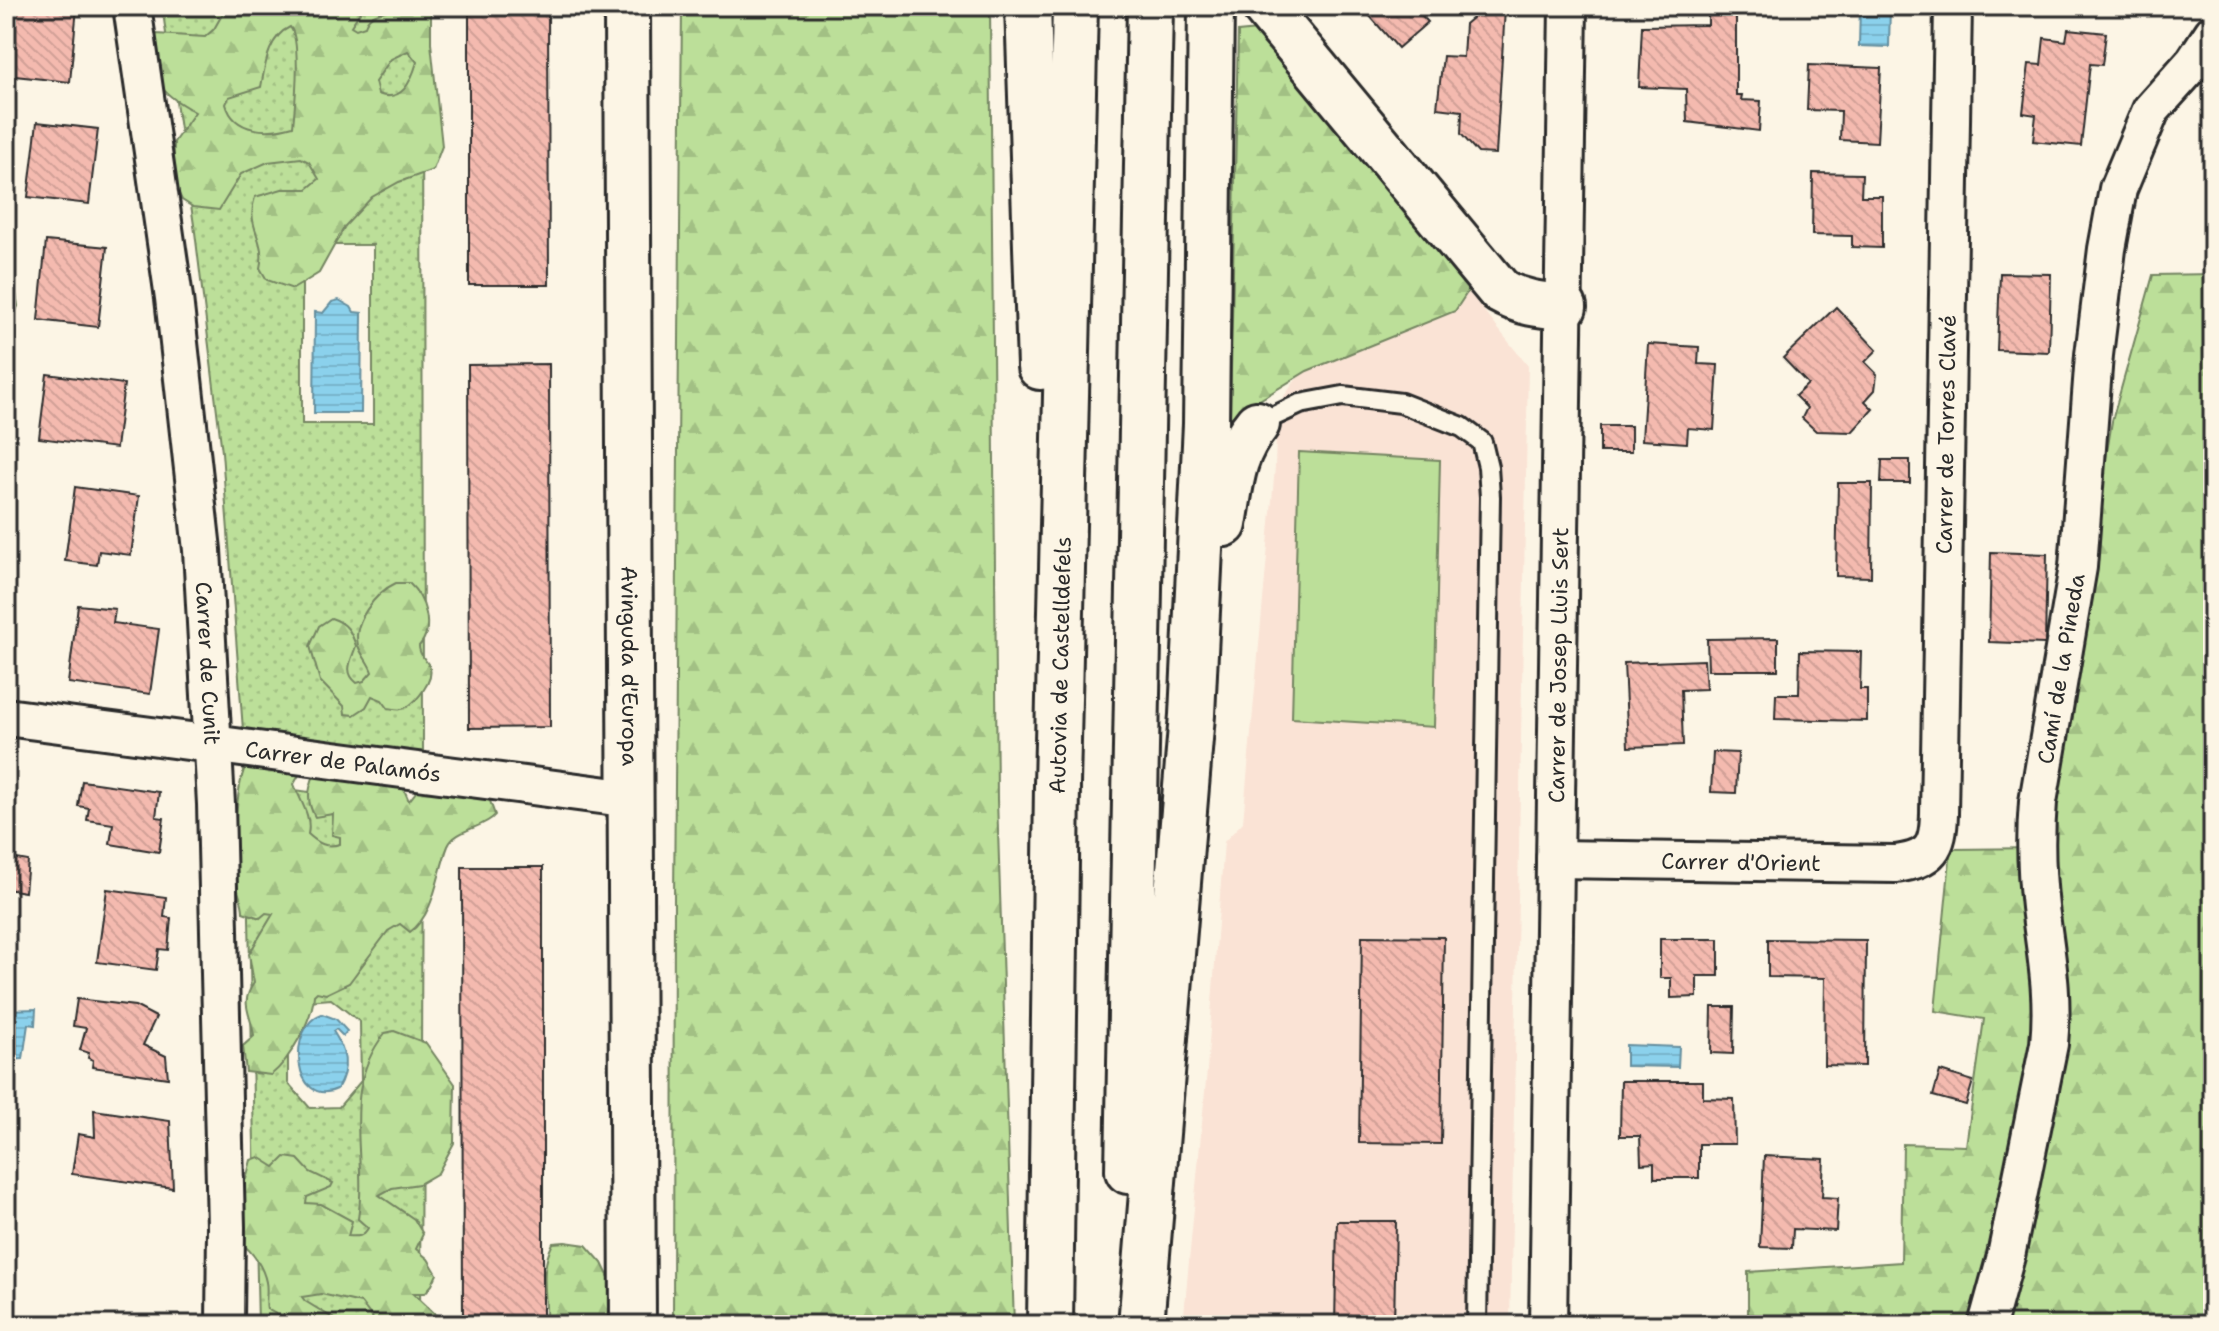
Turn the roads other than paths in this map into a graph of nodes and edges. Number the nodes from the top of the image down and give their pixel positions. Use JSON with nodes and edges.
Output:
{"nodes":[{"id":1,"x":132,"y":6,"type":"edge"},
{"id":2,"x":627,"y":6,"type":"edge"},
{"id":3,"x":1028,"y":6,"type":"edge"},
{"id":4,"x":1075,"y":6,"type":"edge"},
{"id":5,"x":1150,"y":6,"type":"edge"},
{"id":6,"x":1211,"y":6,"type":"edge"},
{"id":7,"x":1264,"y":6,"type":"edge"},
{"id":8,"x":1568,"y":6,"type":"edge"},
{"id":9,"x":1953,"y":6,"type":"edge"},
{"id":10,"x":2213,"y":33,"type":"edge"},
{"id":11,"x":1564,"y":307,"type":"junction"},
{"id":12,"x":1257,"y":424,"type":"joint"},
{"id":13,"x":1192,"y":715,"type":"junction"},
{"id":14,"x":6,"y":717,"type":"edge"},
{"id":15,"x":214,"y":745,"type":"junction"},
{"id":16,"x":1057,"y":785,"type":"junction"},
{"id":17,"x":631,"y":799,"type":"junction"},
{"id":18,"x":1925,"y":856,"type":"joint"},
{"id":19,"x":1555,"y":859,"type":"junction"},
{"id":20,"x":225,"y":1325,"type":"edge"},
{"id":21,"x":633,"y":1325,"type":"edge"},
{"id":22,"x":1050,"y":1325,"type":"edge"},
{"id":23,"x":1125,"y":1325,"type":"edge"},
{"id":24,"x":1141,"y":1325,"type":"edge"},
{"id":25,"x":1477,"y":1325,"type":"edge"},
{"id":26,"x":1548,"y":1325,"type":"edge"},
{"id":27,"x":1987,"y":1325,"type":"edge"}],
"edges":[{"from":1,"to":15,"type":"street","name":"Carrer de Cunit"},
{"from":2,"to":17,"type":"main road","name":"Avinguda d'Europa"},
{"from":3,"to":16,"type":"main road"},
{"from":4,"to":16,"type":"main road","name":"Autovia de Castelldefels"},
{"from":5,"to":23,"type":"main road"},
{"from":6,"to":13,"type":"main road"},
{"from":7,"to":11,"type":"main road"},
{"from":8,"to":11,"type":"street","name":"Carrer de Josep Lluis Sert"},
{"from":9,"to":18,"type":"street","name":"Carrer de Torres Clavé"},
{"from":10,"to":27,"type":"street","name":"Camí de la Pineda"},
{"from":11,"to":19,"type":"street","name":"Carrer de Josep Lluis Sert"},
{"from":12,"to":13,"type":"main road"},
{"from":12,"to":25,"type":"lane"},
{"from":13,"to":24,"type":"main road"},
{"from":14,"to":15,"type":"street","name":"Carrer de Palamós"},
{"from":15,"to":17,"type":"street","name":"Carrer de Palamós"},
{"from":15,"to":20,"type":"street","name":"Carrer de Cunit"},
{"from":16,"to":22,"type":"main road","name":"Autovia de Castelldefels"},
{"from":17,"to":21,"type":"main road","name":"Avinguda d'Europa"},
{"from":18,"to":19,"type":"street","name":"Carrer d'Orient"},
{"from":19,"to":26,"type":"street","name":"Carrer de Josep Lluis Sert"}]}
